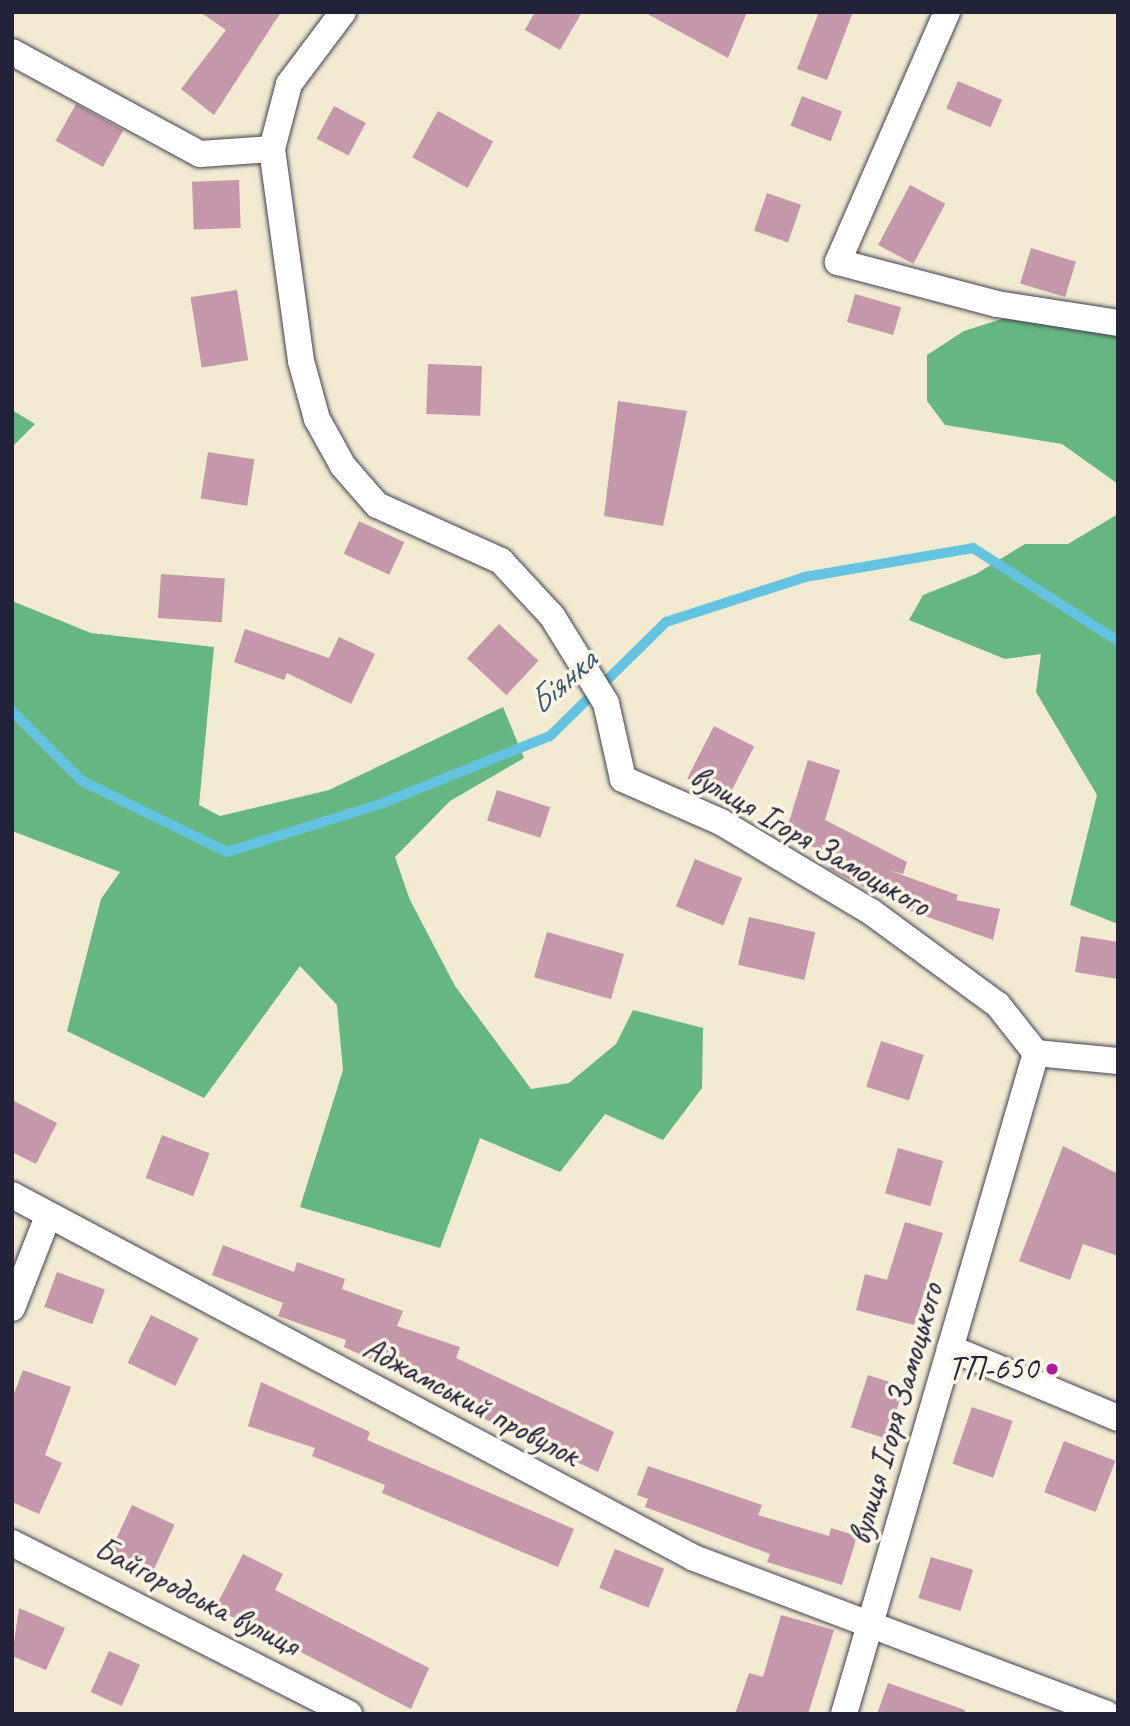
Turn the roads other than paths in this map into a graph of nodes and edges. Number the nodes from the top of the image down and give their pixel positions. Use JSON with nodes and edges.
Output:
{"nodes":[{"id":1,"x":343,"y":12,"type":"edge"},
{"id":2,"x":947,"y":12,"type":"edge"},
{"id":3,"x":12,"y":52,"type":"edge"},
{"id":4,"x":272,"y":149,"type":"junction"},
{"id":5,"x":1118,"y":323,"type":"edge"},
{"id":6,"x":1036,"y":1053,"type":"junction"},
{"id":7,"x":1118,"y":1061,"type":"edge"},
{"id":8,"x":12,"y":1195,"type":"edge"},
{"id":9,"x":48,"y":1216,"type":"junction"},
{"id":10,"x":12,"y":1308,"type":"edge"},
{"id":11,"x":950,"y":1348,"type":"junction"},
{"id":12,"x":1118,"y":1418,"type":"edge"},
{"id":13,"x":12,"y":1542,"type":"edge"},
{"id":14,"x":874,"y":1621,"type":"junction"},
{"id":15,"x":349,"y":1714,"type":"edge"},
{"id":16,"x":844,"y":1714,"type":"edge"},
{"id":17,"x":1106,"y":1714,"type":"edge"}],
"edges":[{"from":1,"to":4,"type":"street","name":"вулиця Ігоря Замоцького"},
{"from":2,"to":5,"type":"street"},
{"from":3,"to":4,"type":"street"},
{"from":4,"to":6,"type":"street","name":"вулиця Ігоря Замоцького"},
{"from":6,"to":7,"type":"street"},
{"from":6,"to":11,"type":"street","name":"вулиця Ігоря Замоцького"},
{"from":8,"to":9,"type":"street","name":"Аджамський провулок"},
{"from":9,"to":10,"type":"street"},
{"from":9,"to":14,"type":"street","name":"Аджамський провулок"},
{"from":11,"to":12,"type":"street"},
{"from":11,"to":14,"type":"street","name":"вулиця Ігоря Замоцького"},
{"from":13,"to":15,"type":"street","name":"Байгородська вулиця"},
{"from":14,"to":16,"type":"street","name":"вулиця Ігоря Замоцького"},
{"from":14,"to":17,"type":"street","name":"Аджамський провулок"}]}
